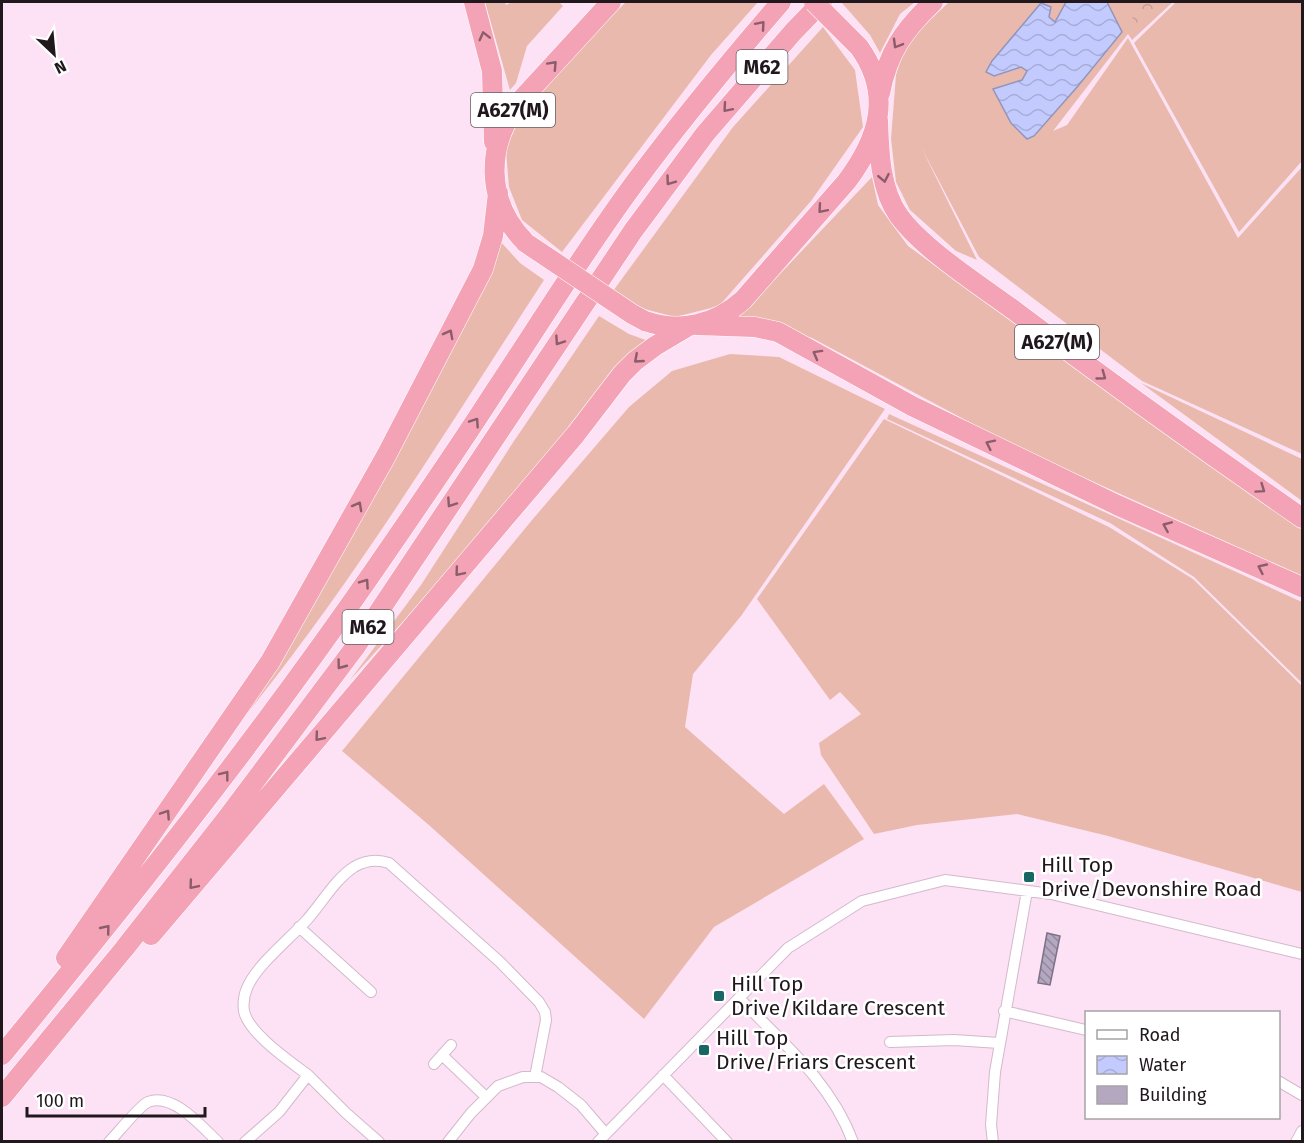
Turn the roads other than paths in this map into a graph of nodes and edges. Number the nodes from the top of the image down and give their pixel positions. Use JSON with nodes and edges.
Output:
{"nodes":[{"id":1,"x":474,"y":2,"type":"edge"},
{"id":2,"x":611,"y":2,"type":"edge"},
{"id":3,"x":781,"y":2,"type":"edge"},
{"id":4,"x":814,"y":2,"type":"edge"},
{"id":5,"x":822,"y":2,"type":"edge"},
{"id":6,"x":933,"y":2,"type":"edge"},
{"id":7,"x":879,"y":96,"type":"junction"},
{"id":8,"x":878,"y":120,"type":"junction"},
{"id":9,"x":495,"y":157,"type":"junction"},
{"id":10,"x":498,"y":193,"type":"junction"},
{"id":11,"x":692,"y":326,"type":"junction"},
{"id":12,"x":1302,"y":518,"type":"edge"},
{"id":13,"x":1302,"y":587,"type":"edge"},
{"id":14,"x":1027,"y":891,"type":"junction"},
{"id":15,"x":299,"y":927,"type":"junction"},
{"id":16,"x":1302,"y":954,"type":"edge"},
{"id":17,"x":371,"y":992,"type":"dead end"},
{"id":18,"x":739,"y":998,"type":"junction"},
{"id":19,"x":1004,"y":1011,"type":"junction"},
{"id":20,"x":1085,"y":1030,"type":"edge"},
{"id":21,"x":890,"y":1042,"type":"dead end"},
{"id":22,"x":999,"y":1043,"type":"junction"},
{"id":23,"x":451,"y":1045,"type":"dead end"},
{"id":24,"x":2,"y":1053,"type":"edge"},
{"id":25,"x":442,"y":1055,"type":"junction"},
{"id":26,"x":434,"y":1064,"type":"dead end"},
{"id":27,"x":308,"y":1075,"type":"junction"},
{"id":28,"x":663,"y":1075,"type":"junction"},
{"id":29,"x":534,"y":1077,"type":"junction"},
{"id":30,"x":1280,"y":1082,"type":"edge"},
{"id":31,"x":1302,"y":1095,"type":"edge"},
{"id":32,"x":486,"y":1097,"type":"junction"},
{"id":33,"x":2,"y":1098,"type":"edge"},
{"id":34,"x":1302,"y":1131,"type":"edge"},
{"id":35,"x":601,"y":1137,"type":"edge"},
{"id":36,"x":109,"y":1142,"type":"edge"},
{"id":37,"x":218,"y":1142,"type":"edge"},
{"id":38,"x":245,"y":1142,"type":"edge"},
{"id":39,"x":379,"y":1142,"type":"edge"},
{"id":40,"x":448,"y":1142,"type":"edge"},
{"id":41,"x":727,"y":1142,"type":"edge"},
{"id":42,"x":853,"y":1142,"type":"edge"},
{"id":43,"x":993,"y":1142,"type":"edge"},
{"id":44,"x":1296,"y":1142,"type":"edge"}],
"edges":[{"from":9,"to":1,"type":"highway","number":"A627(M)","one_way":true},
{"from":9,"to":2,"type":"highway","number":"A627(M)","one_way":true},
{"from":24,"to":3,"type":"highway","number":"M62","one_way":true},
{"from":4,"to":7,"type":"highway","number":"A627(M)","bridge":true},
{"from":5,"to":33,"type":"highway","number":"M62","one_way":true},
{"from":6,"to":7,"type":"highway","one_way":true},
{"from":7,"to":8,"type":"highway","number":"A627(M)"},
{"from":8,"to":11,"type":"highway","number":"A627(M)","one_way":true},
{"from":8,"to":12,"type":"highway","number":"A627(M)","one_way":true},
{"from":9,"to":10,"type":"highway","number":"A627(M)"},
{"from":10,"to":11,"type":"highway","number":"A627(M)","bridge":true},
{"from":24,"to":10,"type":"highway","number":"M62","one_way":true},
{"from":13,"to":11,"type":"highway","number":"A627(M)","one_way":true},
{"from":11,"to":33,"type":"highway","number":"M62","one_way":true},
{"from":14,"to":16,"type":"street"},
{"from":14,"to":18,"type":"street"},
{"from":14,"to":19,"type":"street"},
{"from":15,"to":17,"type":"street"},
{"from":15,"to":27,"type":"street"},
{"from":15,"to":29,"type":"street"},
{"from":18,"to":28,"type":"street"},
{"from":18,"to":42,"type":"street"},
{"from":19,"to":20,"type":"street"},
{"from":19,"to":22,"type":"street"},
{"from":21,"to":22,"type":"street"},
{"from":22,"to":43,"type":"street"},
{"from":23,"to":25,"type":"street"},
{"from":25,"to":26,"type":"street"},
{"from":25,"to":32,"type":"street"},
{"from":27,"to":38,"type":"street"},
{"from":27,"to":39,"type":"street"},
{"from":28,"to":35,"type":"street"},
{"from":28,"to":41,"type":"street"},
{"from":29,"to":32,"type":"street"},
{"from":29,"to":35,"type":"street"},
{"from":30,"to":31,"type":"street"},
{"from":32,"to":40,"type":"street"},
{"from":34,"to":44,"type":"street"},
{"from":36,"to":37,"type":"street"}]}
